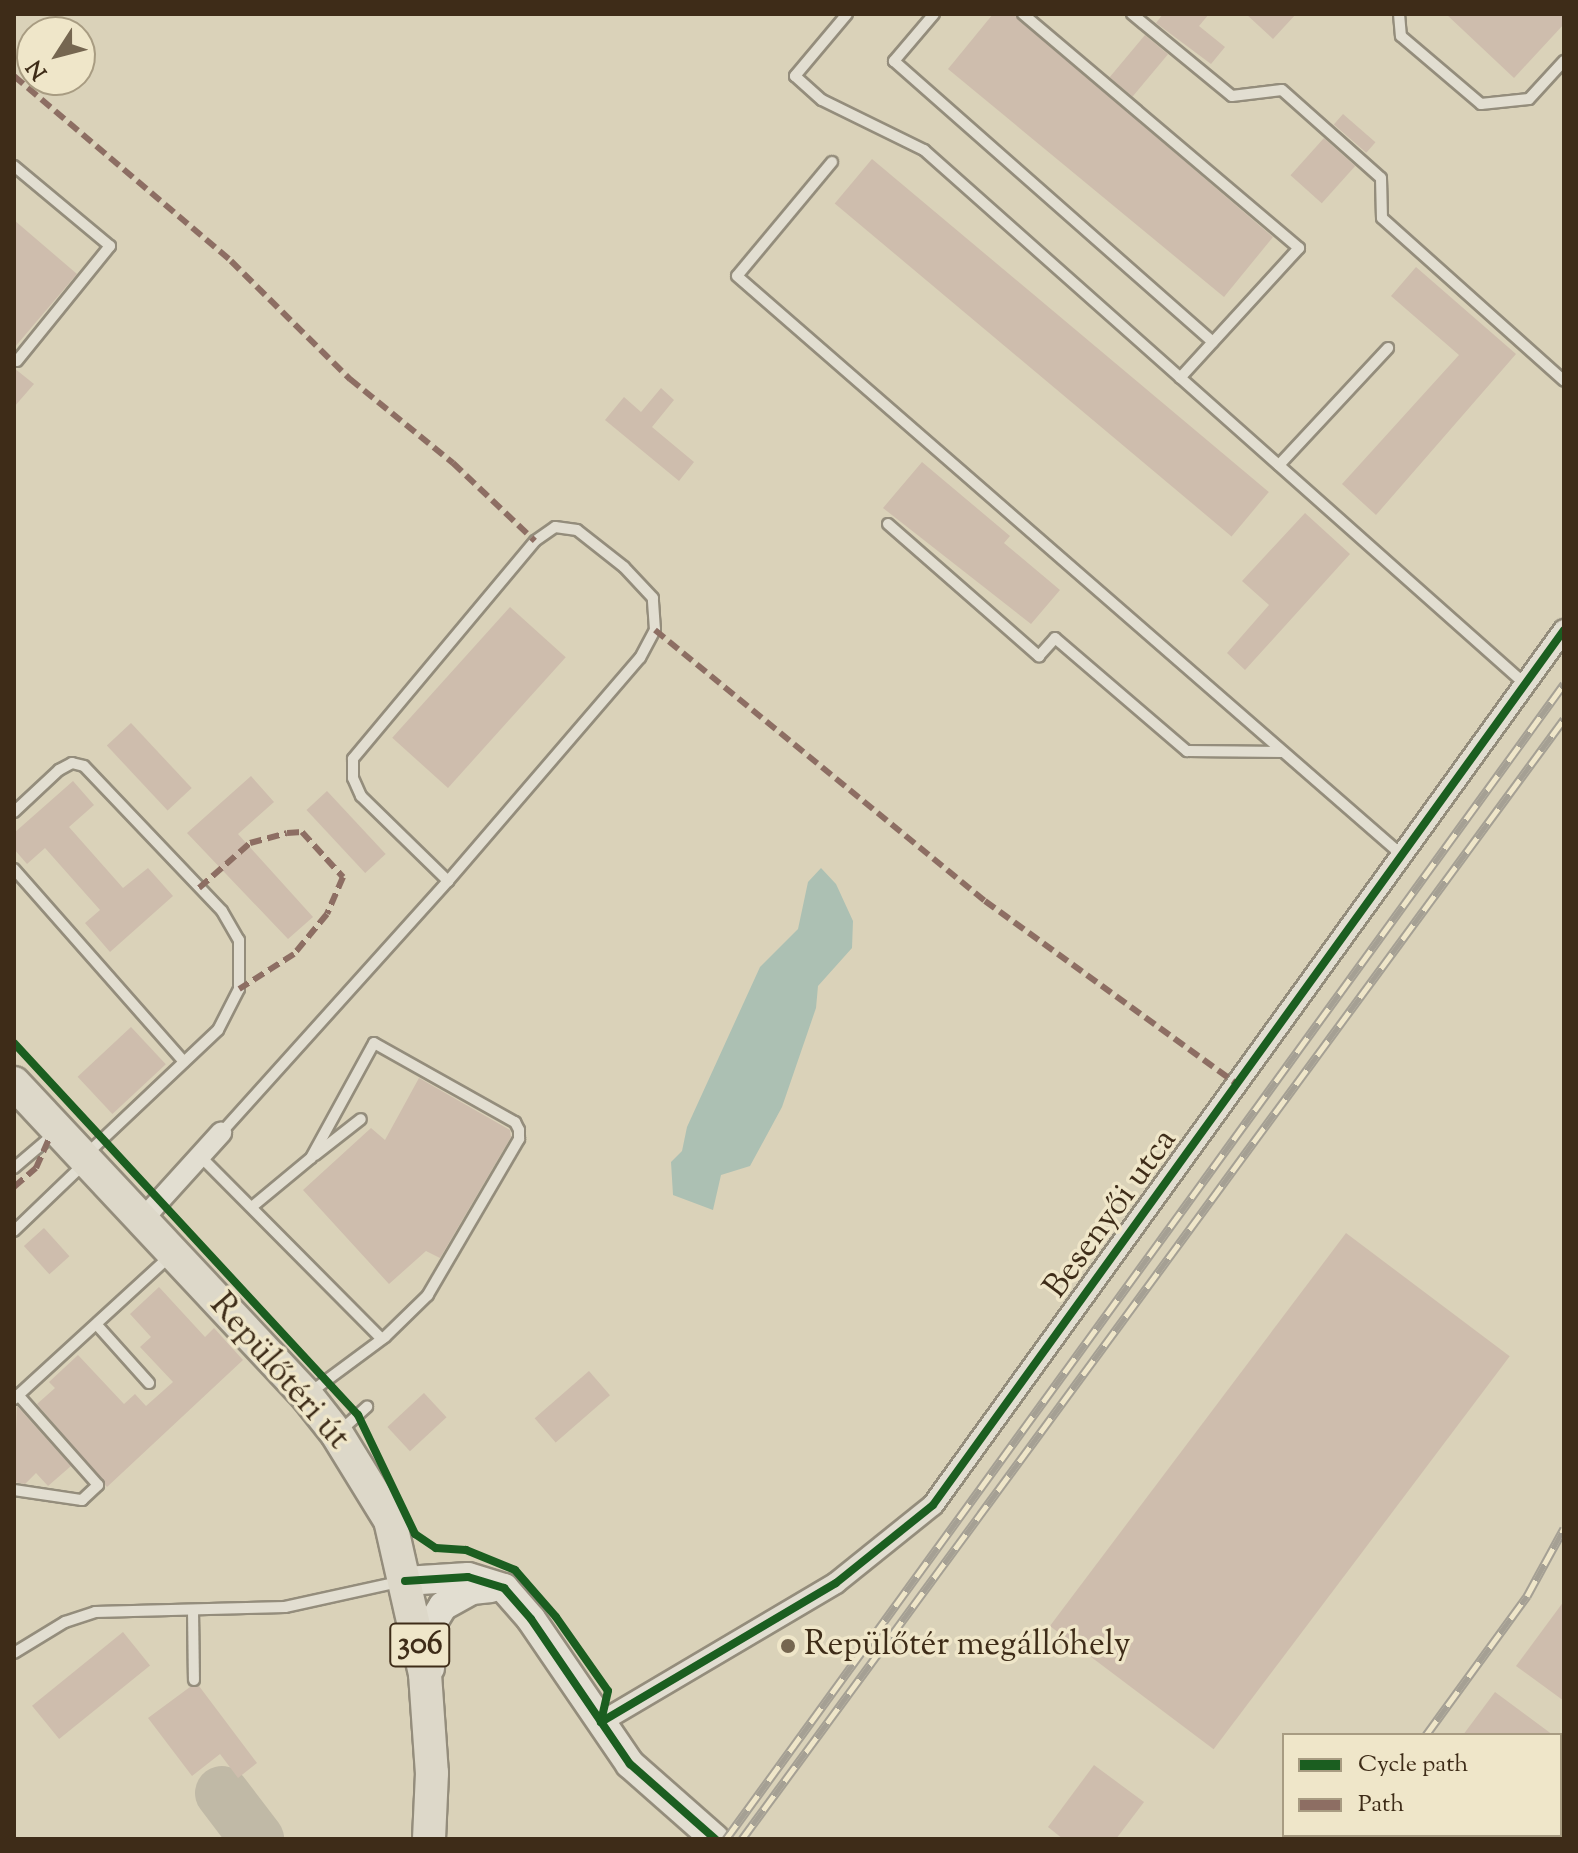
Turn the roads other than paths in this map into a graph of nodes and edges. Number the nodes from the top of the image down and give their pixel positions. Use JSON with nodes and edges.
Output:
{"nodes":[{"id":1,"x":847,"y":14,"type":"edge"},
{"id":2,"x":934,"y":14,"type":"edge"},
{"id":3,"x":1023,"y":14,"type":"edge"},
{"id":4,"x":1132,"y":14,"type":"edge"},
{"id":5,"x":1399,"y":14,"type":"edge"},
{"id":6,"x":1564,"y":61,"type":"edge"},
{"id":7,"x":832,"y":162,"type":"dead end"},
{"id":8,"x":14,"y":166,"type":"edge"},
{"id":9,"x":1213,"y":342,"type":"junction"},
{"id":10,"x":1388,"y":348,"type":"dead end"},
{"id":11,"x":17,"y":361,"type":"dead end"},
{"id":12,"x":1180,"y":378,"type":"junction"},
{"id":13,"x":1564,"y":381,"type":"edge"},
{"id":14,"x":1279,"y":465,"type":"junction"},
{"id":15,"x":888,"y":524,"type":"dead end"},
{"id":16,"x":1564,"y":630,"type":"edge"},
{"id":17,"x":1525,"y":684,"type":"junction"},
{"id":18,"x":1283,"y":752,"type":"junction"},
{"id":19,"x":14,"y":812,"type":"edge"},
{"id":20,"x":1402,"y":855,"type":"junction"},
{"id":21,"x":14,"y":869,"type":"edge"},
{"id":22,"x":448,"y":881,"type":"junction"},
{"id":23,"x":184,"y":1062,"type":"junction"},
{"id":24,"x":14,"y":1083,"type":"edge"},
{"id":25,"x":361,"y":1119,"type":"dead end"},
{"id":26,"x":59,"y":1132,"type":"junction"},
{"id":27,"x":221,"y":1133,"type":"joint"},
{"id":28,"x":200,"y":1156,"type":"junction"},
{"id":29,"x":311,"y":1158,"type":"junction"},
{"id":30,"x":84,"y":1159,"type":"junction"},
{"id":31,"x":14,"y":1168,"type":"edge"},
{"id":32,"x":253,"y":1206,"type":"junction"},
{"id":33,"x":142,"y":1220,"type":"junction"},
{"id":34,"x":14,"y":1231,"type":"edge"},
{"id":35,"x":173,"y":1253,"type":"junction"},
{"id":36,"x":97,"y":1325,"type":"junction"},
{"id":37,"x":382,"y":1339,"type":"junction"},
{"id":38,"x":149,"y":1383,"type":"dead end"},
{"id":39,"x":307,"y":1396,"type":"junction"},
{"id":40,"x":16,"y":1397,"type":"edge"},
{"id":41,"x":367,"y":1407,"type":"dead end"},
{"id":42,"x":337,"y":1434,"type":"junction"},
{"id":43,"x":14,"y":1490,"type":"edge"},
{"id":44,"x":405,"y":1581,"type":"junction"},
{"id":45,"x":504,"y":1588,"type":"junction"},
{"id":46,"x":193,"y":1611,"type":"junction"},
{"id":47,"x":14,"y":1653,"type":"edge"},
{"id":48,"x":194,"y":1680,"type":"dead end"},
{"id":49,"x":429,"y":1710,"type":"junction"},
{"id":50,"x":601,"y":1722,"type":"junction"},
{"id":51,"x":429,"y":1839,"type":"edge"},
{"id":52,"x":715,"y":1839,"type":"edge"}],
"edges":[{"from":1,"to":12,"type":"lane"},
{"from":2,"to":9,"type":"lane"},
{"from":3,"to":9,"type":"lane"},
{"from":4,"to":13,"type":"lane"},
{"from":5,"to":6,"type":"lane"},
{"from":7,"to":18,"type":"lane"},
{"from":8,"to":11,"type":"lane"},
{"from":9,"to":12,"type":"lane"},
{"from":10,"to":14,"type":"lane"},
{"from":12,"to":14,"type":"lane"},
{"from":14,"to":17,"type":"lane"},
{"from":15,"to":18,"type":"lane"},
{"from":16,"to":17,"type":"street","name":"Besenyői utca"},
{"from":17,"to":20,"type":"street","name":"Besenyői utca"},
{"from":18,"to":20,"type":"lane"},
{"from":19,"to":23,"type":"lane"},
{"from":20,"to":50,"type":"street","name":"Besenyői utca"},
{"from":21,"to":23,"type":"lane"},
{"from":22,"to":22,"type":"lane"},
{"from":22,"to":27,"type":"lane"},
{"from":23,"to":30,"type":"lane"},
{"from":24,"to":26,"type":"main road","name":"Repülőtéri út","number":"306"},
{"from":25,"to":29,"type":"lane"},
{"from":26,"to":30,"type":"main road","name":"Repülőtéri út","number":"306"},
{"from":26,"to":31,"type":"lane"},
{"from":27,"to":28,"type":"street"},
{"from":28,"to":32,"type":"lane"},
{"from":28,"to":33,"type":"street"},
{"from":29,"to":32,"type":"lane"},
{"from":29,"to":37,"type":"lane"},
{"from":30,"to":33,"type":"main road","name":"Repülőtéri út","number":"306"},
{"from":30,"to":34,"type":"lane"},
{"from":32,"to":37,"type":"lane"},
{"from":33,"to":35,"type":"main road","name":"Repülőtéri út","number":"306"},
{"from":35,"to":36,"type":"lane"},
{"from":35,"to":39,"type":"main road","name":"Repülőtéri út","number":"306"},
{"from":36,"to":38,"type":"lane"},
{"from":36,"to":40,"type":"lane"},
{"from":37,"to":39,"type":"lane"},
{"from":39,"to":42,"type":"main road","name":"Repülőtéri út","number":"306"},
{"from":40,"to":43,"type":"lane"},
{"from":41,"to":42,"type":"lane"},
{"from":42,"to":44,"type":"main road","name":"Repülőtéri út","number":"306"},
{"from":44,"to":45,"type":"street"},
{"from":44,"to":46,"type":"lane"},
{"from":44,"to":49,"type":"main road","number":"306"},
{"from":45,"to":49,"type":"street"},
{"from":45,"to":50,"type":"street"},
{"from":46,"to":47,"type":"lane"},
{"from":46,"to":48,"type":"lane"},
{"from":49,"to":51,"type":"main road","number":"306"},
{"from":50,"to":52,"type":"street"}]}
